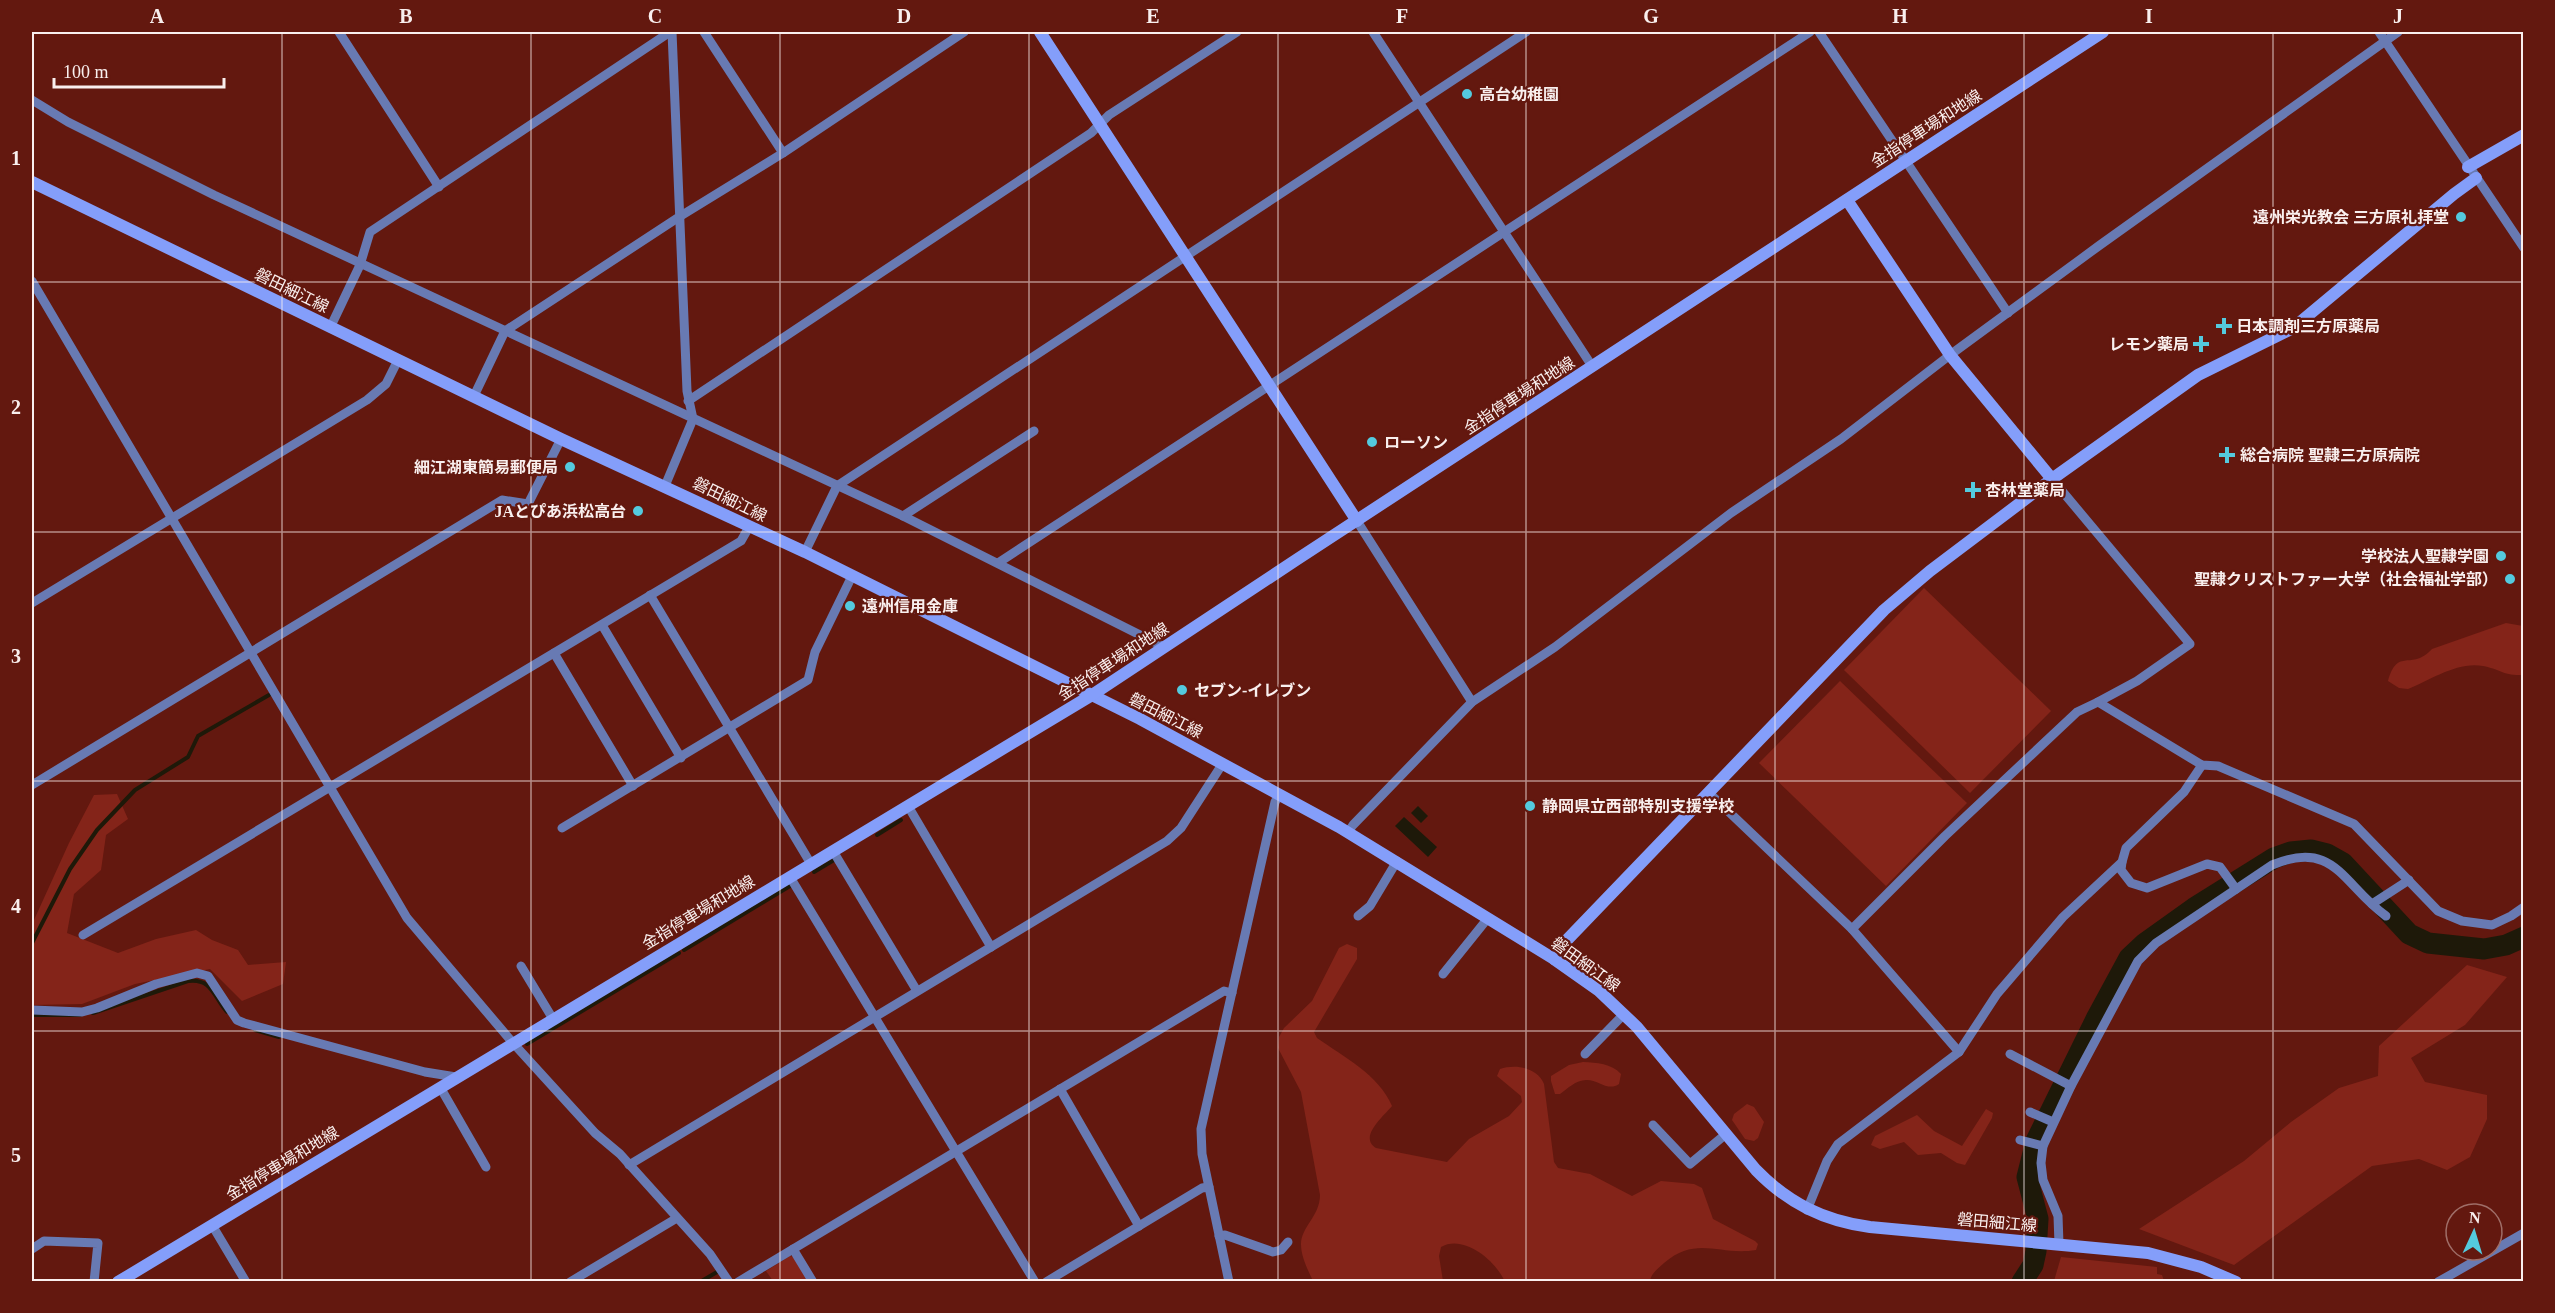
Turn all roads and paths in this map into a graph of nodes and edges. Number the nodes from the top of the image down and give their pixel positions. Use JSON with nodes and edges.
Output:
{"nodes":[{"id":1,"x":339,"y":32,"type":"edge"},
{"id":2,"x":671,"y":32,"type":"edge"},
{"id":3,"x":704,"y":32,"type":"edge"},
{"id":4,"x":964,"y":32,"type":"edge"},
{"id":5,"x":1040,"y":32,"type":"edge"},
{"id":6,"x":1237,"y":32,"type":"edge"},
{"id":7,"x":1373,"y":32,"type":"edge"},
{"id":8,"x":1526,"y":32,"type":"edge"},
{"id":9,"x":1810,"y":32,"type":"edge"},
{"id":10,"x":1819,"y":32,"type":"edge"},
{"id":11,"x":2103,"y":32,"type":"edge"},
{"id":12,"x":2379,"y":32,"type":"edge"},
{"id":13,"x":2398,"y":32,"type":"edge"},
{"id":14,"x":2385,"y":40,"type":"junction"},
{"id":15,"x":32,"y":100,"type":"edge"},
{"id":16,"x":1419,"y":102,"type":"junction"},
{"id":17,"x":1101,"y":125,"type":"junction"},
{"id":18,"x":2523,"y":135,"type":"edge"},
{"id":19,"x":783,"y":153,"type":"junction"},
{"id":20,"x":1905,"y":160,"type":"junction"},
{"id":21,"x":2468,"y":167,"type":"junction"},
{"id":22,"x":2476,"y":178,"type":"junction"},
{"id":23,"x":32,"y":182,"type":"edge"},
{"id":24,"x":439,"y":187,"type":"junction"},
{"id":25,"x":1847,"y":200,"type":"junction"},
{"id":26,"x":679,"y":217,"type":"junction"},
{"id":27,"x":1504,"y":233,"type":"junction"},
{"id":28,"x":2523,"y":248,"type":"edge"},
{"id":29,"x":1187,"y":257,"type":"junction"},
{"id":30,"x":360,"y":265,"type":"junction"},
{"id":31,"x":32,"y":281,"type":"edge"},
{"id":32,"x":2008,"y":313,"type":"junction"},
{"id":33,"x":330,"y":328,"type":"junction"},
{"id":34,"x":505,"y":331,"type":"junction"},
{"id":35,"x":1950,"y":355,"type":"junction"},
{"id":36,"x":398,"y":360,"type":"junction"},
{"id":37,"x":1592,"y":366,"type":"junction"},
{"id":38,"x":1270,"y":386,"type":"junction"},
{"id":39,"x":474,"y":396,"type":"junction"},
{"id":40,"x":688,"y":401,"type":"junction"},
{"id":41,"x":693,"y":419,"type":"junction"},
{"id":42,"x":1034,"y":431,"type":"dead end"},
{"id":43,"x":561,"y":438,"type":"junction"},
{"id":44,"x":2052,"y":479,"type":"junction"},
{"id":45,"x":665,"y":486,"type":"junction"},
{"id":46,"x":837,"y":486,"type":"junction"},
{"id":47,"x":903,"y":516,"type":"junction"},
{"id":48,"x":171,"y":517,"type":"junction"},
{"id":49,"x":1358,"y":521,"type":"junction"},
{"id":50,"x":749,"y":527,"type":"junction"},
{"id":51,"x":805,"y":552,"type":"junction"},
{"id":52,"x":998,"y":563,"type":"junction"},
{"id":53,"x":852,"y":576,"type":"junction"},
{"id":54,"x":650,"y":596,"type":"junction"},
{"id":55,"x":32,"y":603,"type":"edge"},
{"id":56,"x":602,"y":625,"type":"junction"},
{"id":57,"x":1164,"y":647,"type":"junction"},
{"id":58,"x":252,"y":652,"type":"junction"},
{"id":59,"x":554,"y":653,"type":"junction"},
{"id":60,"x":1092,"y":695,"type":"junction"},
{"id":61,"x":1472,"y":702,"type":"junction"},
{"id":62,"x":2098,"y":702,"type":"junction"},
{"id":63,"x":731,"y":728,"type":"junction"},
{"id":64,"x":681,"y":758,"type":"junction"},
{"id":65,"x":1223,"y":763,"type":"junction"},
{"id":66,"x":2202,"y":765,"type":"junction"},
{"id":67,"x":32,"y":785,"type":"edge"},
{"id":68,"x":330,"y":786,"type":"junction"},
{"id":69,"x":633,"y":786,"type":"junction"},
{"id":70,"x":1708,"y":792,"type":"junction"},
{"id":71,"x":1280,"y":794,"type":"junction"},
{"id":72,"x":908,"y":806,"type":"junction"},
{"id":73,"x":562,"y":828,"type":"dead end"},
{"id":74,"x":1348,"y":832,"type":"junction"},
{"id":75,"x":833,"y":851,"type":"junction"},
{"id":76,"x":1397,"y":861,"type":"junction"},
{"id":77,"x":2122,"y":862,"type":"junction"},
{"id":78,"x":811,"y":864,"type":"junction"},
{"id":79,"x":790,"y":877,"type":"junction"},
{"id":80,"x":2409,"y":880,"type":"junction"},
{"id":81,"x":2235,"y":888,"type":"junction"},
{"id":82,"x":2372,"y":904,"type":"junction"},
{"id":83,"x":2523,"y":907,"type":"edge"},
{"id":84,"x":1358,"y":916,"type":"dead end"},
{"id":85,"x":2386,"y":916,"type":"dead end"},
{"id":86,"x":1488,"y":918,"type":"junction"},
{"id":87,"x":1852,"y":929,"type":"junction"},
{"id":88,"x":83,"y":935,"type":"dead end"},
{"id":89,"x":991,"y":947,"type":"junction"},
{"id":90,"x":1554,"y":959,"type":"junction"},
{"id":91,"x":521,"y":966,"type":"dead end"},
{"id":92,"x":1443,"y":974,"type":"dead end"},
{"id":93,"x":917,"y":991,"type":"junction"},
{"id":94,"x":1232,"y":993,"type":"junction"},
{"id":95,"x":32,"y":1010,"type":"edge"},
{"id":96,"x":1624,"y":1014,"type":"junction"},
{"id":97,"x":875,"y":1016,"type":"junction"},
{"id":98,"x":553,"y":1018,"type":"junction"},
{"id":99,"x":513,"y":1043,"type":"junction"},
{"id":100,"x":1959,"y":1052,"type":"junction"},
{"id":101,"x":1585,"y":1054,"type":"dead end"},
{"id":102,"x":2010,"y":1054,"type":"dead end"},
{"id":103,"x":456,"y":1077,"type":"junction"},
{"id":104,"x":2071,"y":1086,"type":"junction"},
{"id":105,"x":440,"y":1087,"type":"junction"},
{"id":106,"x":1060,"y":1089,"type":"junction"},
{"id":107,"x":2030,"y":1112,"type":"dead end"},
{"id":108,"x":2053,"y":1122,"type":"junction"},
{"id":109,"x":1653,"y":1125,"type":"dead end"},
{"id":110,"x":1726,"y":1134,"type":"junction"},
{"id":111,"x":2020,"y":1140,"type":"dead end"},
{"id":112,"x":2043,"y":1146,"type":"junction"},
{"id":113,"x":956,"y":1151,"type":"junction"},
{"id":114,"x":629,"y":1165,"type":"junction"},
{"id":115,"x":486,"y":1167,"type":"dead end"},
{"id":116,"x":1209,"y":1187,"type":"junction"},
{"id":117,"x":1808,"y":1209,"type":"junction"},
{"id":118,"x":677,"y":1218,"type":"junction"},
{"id":119,"x":212,"y":1225,"type":"junction"},
{"id":120,"x":1139,"y":1226,"type":"junction"},
{"id":121,"x":2523,"y":1233,"type":"edge"},
{"id":122,"x":1219,"y":1236,"type":"junction"},
{"id":123,"x":1288,"y":1242,"type":"dead end"},
{"id":124,"x":2054,"y":1243,"type":"junction"},
{"id":125,"x":32,"y":1249,"type":"edge"},
{"id":126,"x":793,"y":1249,"type":"junction"},
{"id":127,"x":94,"y":1281,"type":"edge"},
{"id":128,"x":118,"y":1281,"type":"edge"},
{"id":129,"x":246,"y":1281,"type":"edge"},
{"id":130,"x":570,"y":1281,"type":"edge"},
{"id":131,"x":729,"y":1281,"type":"edge"},
{"id":132,"x":738,"y":1281,"type":"edge"},
{"id":133,"x":813,"y":1281,"type":"edge"},
{"id":134,"x":1035,"y":1281,"type":"edge"},
{"id":135,"x":1046,"y":1281,"type":"edge"},
{"id":136,"x":1229,"y":1281,"type":"edge"},
{"id":137,"x":2236,"y":1281,"type":"edge"},
{"id":138,"x":2438,"y":1281,"type":"edge"}],
"edges":[{"from":1,"to":24,"type":"street"},
{"from":2,"to":24,"type":"street"},
{"from":2,"to":26,"type":"street"},
{"from":3,"to":19,"type":"street"},
{"from":4,"to":19,"type":"street"},
{"from":5,"to":17,"type":"main road"},
{"from":6,"to":17,"type":"street"},
{"from":7,"to":16,"type":"street"},
{"from":8,"to":16,"type":"street"},
{"from":9,"to":27,"type":"street"},
{"from":10,"to":20,"type":"street"},
{"from":11,"to":20,"type":"main road","name":"金指停車場和地線"},
{"from":12,"to":14,"type":"street"},
{"from":13,"to":14,"type":"street"},
{"from":14,"to":21,"type":"street"},
{"from":14,"to":32,"type":"street"},
{"from":15,"to":30,"type":"street"},
{"from":16,"to":27,"type":"street"},
{"from":16,"to":29,"type":"street"},
{"from":17,"to":29,"type":"main road"},
{"from":17,"to":40,"type":"street"},
{"from":18,"to":21,"type":"main road"},
{"from":19,"to":26,"type":"street"},
{"from":20,"to":25,"type":"main road","name":"金指停車場和地線"},
{"from":20,"to":32,"type":"street"},
{"from":21,"to":22,"type":"street"},
{"from":22,"to":28,"type":"street"},
{"from":22,"to":44,"type":"main road"},
{"from":23,"to":33,"type":"main road","name":"磐田細江線"},
{"from":24,"to":30,"type":"street"},
{"from":25,"to":35,"type":"main road"},
{"from":25,"to":37,"type":"main road","name":"金指停車場和地線"},
{"from":26,"to":34,"type":"street"},
{"from":26,"to":40,"type":"street"},
{"from":27,"to":37,"type":"street"},
{"from":27,"to":38,"type":"street"},
{"from":29,"to":38,"type":"main road"},
{"from":29,"to":46,"type":"street"},
{"from":30,"to":33,"type":"street"},
{"from":30,"to":34,"type":"street"},
{"from":31,"to":48,"type":"street"},
{"from":32,"to":35,"type":"street"},
{"from":33,"to":36,"type":"main road","name":"磐田細江線"},
{"from":34,"to":39,"type":"street"},
{"from":34,"to":41,"type":"street"},
{"from":35,"to":44,"type":"main road"},
{"from":35,"to":61,"type":"street"},
{"from":36,"to":39,"type":"main road","name":"磐田細江線"},
{"from":36,"to":48,"type":"street"},
{"from":37,"to":49,"type":"main road","name":"金指停車場和地線"},
{"from":38,"to":49,"type":"main road"},
{"from":38,"to":52,"type":"street"},
{"from":39,"to":43,"type":"main road","name":"磐田細江線"},
{"from":40,"to":41,"type":"street"},
{"from":41,"to":45,"type":"street"},
{"from":41,"to":46,"type":"street"},
{"from":42,"to":47,"type":"street"},
{"from":43,"to":45,"type":"main road","name":"磐田細江線"},
{"from":43,"to":58,"type":"street"},
{"from":44,"to":62,"type":"street"},
{"from":44,"to":70,"type":"main road"},
{"from":45,"to":50,"type":"main road","name":"磐田細江線"},
{"from":46,"to":47,"type":"street"},
{"from":46,"to":51,"type":"street"},
{"from":47,"to":52,"type":"street"},
{"from":48,"to":55,"type":"street"},
{"from":48,"to":58,"type":"street"},
{"from":49,"to":57,"type":"main road","name":"金指停車場和地線"},
{"from":49,"to":61,"type":"street"},
{"from":50,"to":51,"type":"main road","name":"磐田細江線"},
{"from":50,"to":54,"type":"street"},
{"from":51,"to":53,"type":"main road","name":"磐田細江線"},
{"from":52,"to":57,"type":"street"},
{"from":53,"to":60,"type":"main road","name":"磐田細江線"},
{"from":53,"to":63,"type":"street"},
{"from":54,"to":56,"type":"street"},
{"from":54,"to":63,"type":"street"},
{"from":56,"to":59,"type":"street"},
{"from":56,"to":64,"type":"street"},
{"from":57,"to":60,"type":"main road","name":"金指停車場和地線"},
{"from":58,"to":67,"type":"street"},
{"from":58,"to":68,"type":"street"},
{"from":59,"to":68,"type":"street"},
{"from":59,"to":69,"type":"street"},
{"from":60,"to":65,"type":"main road","name":"磐田細江線"},
{"from":60,"to":72,"type":"main road","name":"金指停車場和地線"},
{"from":61,"to":74,"type":"street"},
{"from":62,"to":66,"type":"street"},
{"from":62,"to":87,"type":"street"},
{"from":63,"to":64,"type":"street"},
{"from":63,"to":78,"type":"street"},
{"from":64,"to":69,"type":"street"},
{"from":65,"to":71,"type":"main road","name":"磐田細江線"},
{"from":65,"to":89,"type":"street"},
{"from":66,"to":77,"type":"street"},
{"from":66,"to":80,"type":"street"},
{"from":68,"to":88,"type":"street"},
{"from":68,"to":99,"type":"street"},
{"from":69,"to":73,"type":"street"},
{"from":70,"to":87,"type":"street"},
{"from":70,"to":90,"type":"main road"},
{"from":71,"to":74,"type":"main road","name":"磐田細江線"},
{"from":71,"to":94,"type":"street"},
{"from":72,"to":75,"type":"main road","name":"金指停車場和地線"},
{"from":72,"to":89,"type":"street"},
{"from":74,"to":76,"type":"main road","name":"磐田細江線"},
{"from":75,"to":78,"type":"main road","name":"金指停車場和地線"},
{"from":75,"to":93,"type":"street"},
{"from":76,"to":84,"type":"street"},
{"from":76,"to":86,"type":"main road","name":"磐田細江線"},
{"from":77,"to":81,"type":"street"},
{"from":77,"to":100,"type":"street"},
{"from":78,"to":79,"type":"main road","name":"金指停車場和地線"},
{"from":79,"to":97,"type":"street"},
{"from":79,"to":98,"type":"main road","name":"金指停車場和地線"},
{"from":80,"to":82,"type":"street"},
{"from":80,"to":83,"type":"street"},
{"from":81,"to":82,"type":"street"},
{"from":81,"to":104,"type":"street"},
{"from":82,"to":85,"type":"street"},
{"from":86,"to":90,"type":"main road","name":"磐田細江線"},
{"from":86,"to":92,"type":"street"},
{"from":87,"to":100,"type":"street"},
{"from":89,"to":93,"type":"street"},
{"from":90,"to":96,"type":"main road","name":"磐田細江線"},
{"from":91,"to":98,"type":"street"},
{"from":93,"to":97,"type":"street"},
{"from":94,"to":106,"type":"street"},
{"from":94,"to":116,"type":"street"},
{"from":95,"to":103,"type":"street"},
{"from":96,"to":101,"type":"street"},
{"from":96,"to":110,"type":"main road","name":"磐田細江線"},
{"from":97,"to":113,"type":"street"},
{"from":97,"to":114,"type":"street"},
{"from":98,"to":99,"type":"main road","name":"金指停車場和地線"},
{"from":99,"to":103,"type":"main road","name":"金指停車場和地線"},
{"from":99,"to":114,"type":"street"},
{"from":100,"to":117,"type":"street"},
{"from":102,"to":104,"type":"street"},
{"from":103,"to":105,"type":"main road","name":"金指停車場和地線"},
{"from":104,"to":108,"type":"street"},
{"from":105,"to":115,"type":"street"},
{"from":105,"to":119,"type":"main road","name":"金指停車場和地線"},
{"from":106,"to":113,"type":"street"},
{"from":106,"to":120,"type":"street"},
{"from":107,"to":108,"type":"street"},
{"from":108,"to":112,"type":"street"},
{"from":109,"to":110,"type":"street"},
{"from":110,"to":117,"type":"main road","name":"磐田細江線"},
{"from":111,"to":112,"type":"street"},
{"from":112,"to":124,"type":"street"},
{"from":113,"to":126,"type":"street"},
{"from":113,"to":134,"type":"street"},
{"from":114,"to":118,"type":"street"},
{"from":116,"to":120,"type":"street"},
{"from":116,"to":122,"type":"street"},
{"from":117,"to":124,"type":"main road","name":"磐田細江線"},
{"from":118,"to":130,"type":"street"},
{"from":118,"to":131,"type":"street"},
{"from":119,"to":128,"type":"main road","name":"金指停車場和地線"},
{"from":119,"to":129,"type":"street"},
{"from":120,"to":135,"type":"street"},
{"from":121,"to":138,"type":"street"},
{"from":122,"to":123,"type":"street"},
{"from":122,"to":136,"type":"street"},
{"from":124,"to":137,"type":"main road","name":"磐田細江線"},
{"from":125,"to":127,"type":"street"},
{"from":126,"to":132,"type":"street"},
{"from":126,"to":133,"type":"street"}]}
